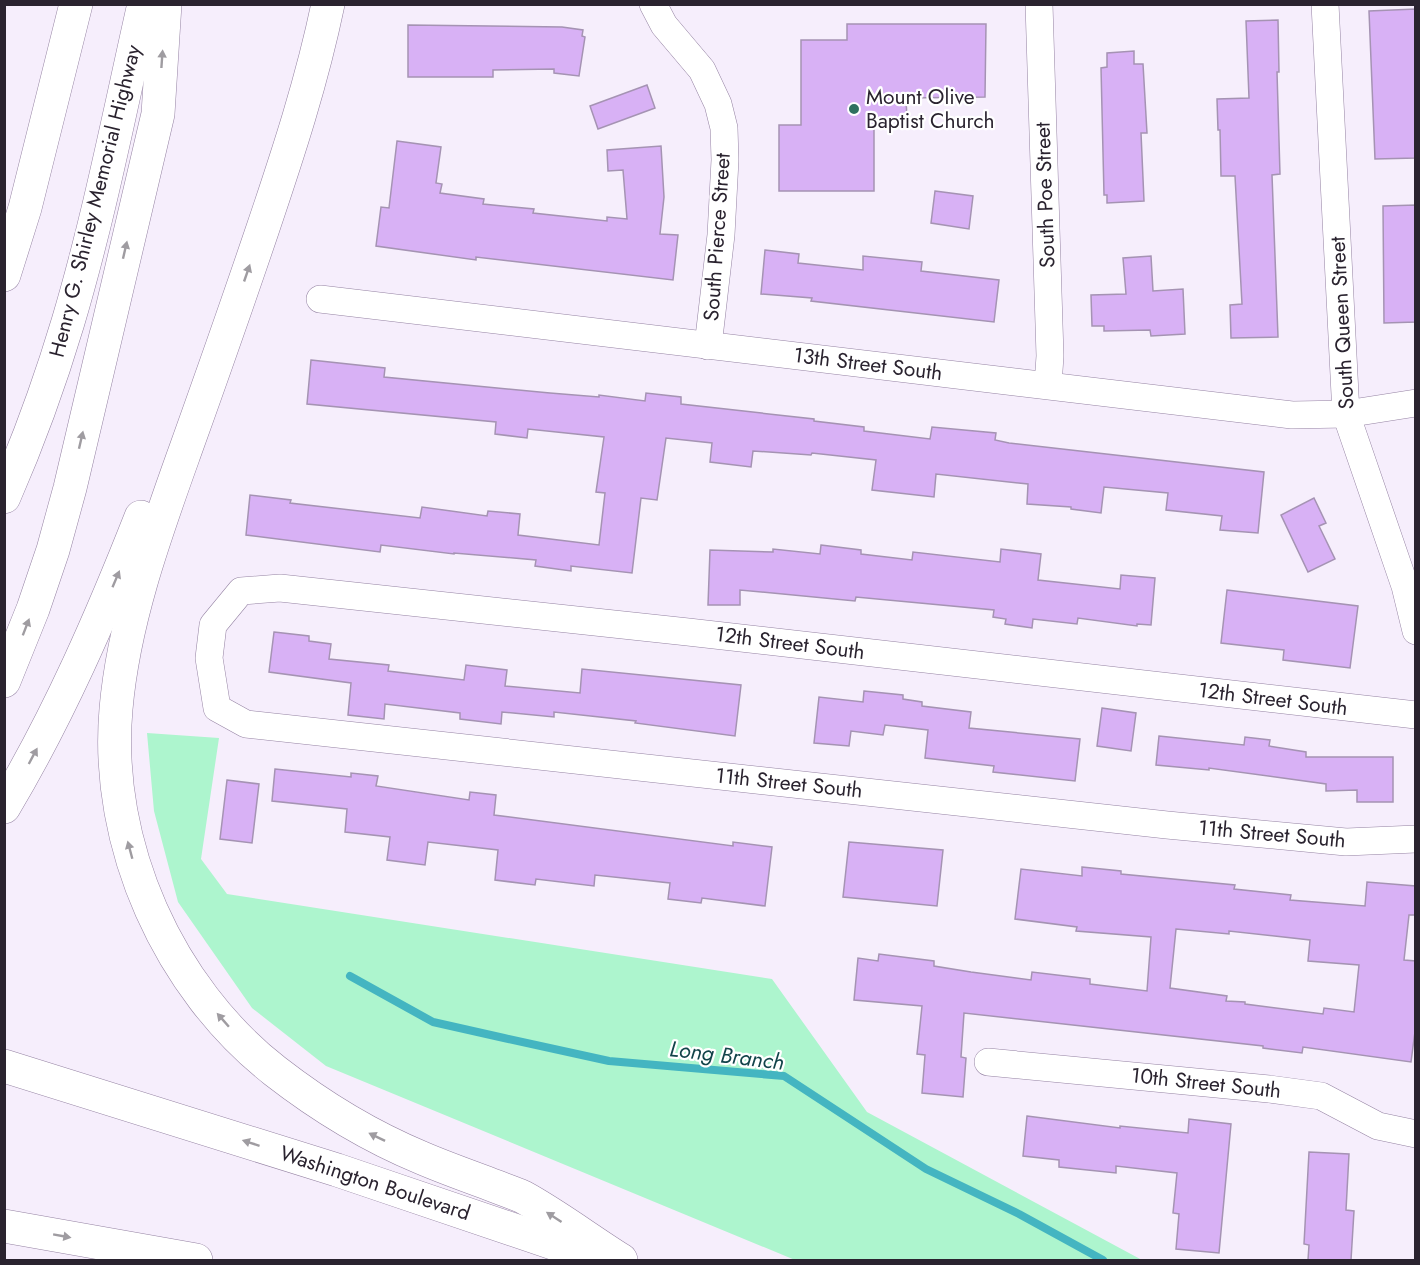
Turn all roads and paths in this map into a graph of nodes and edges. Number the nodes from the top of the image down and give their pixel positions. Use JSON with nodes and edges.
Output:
{"nodes":[{"id":1,"x":76,"y":4,"type":"edge"},
{"id":2,"x":144,"y":4,"type":"edge"},
{"id":3,"x":165,"y":4,"type":"edge"},
{"id":4,"x":307,"y":4,"type":"edge"},
{"id":5,"x":328,"y":4,"type":"edge"},
{"id":6,"x":653,"y":4,"type":"edge"},
{"id":7,"x":1039,"y":4,"type":"edge"},
{"id":8,"x":1325,"y":4,"type":"edge"},
{"id":9,"x":302,"y":110,"type":"junction"},
{"id":10,"x":4,"y":275,"type":"edge"},
{"id":11,"x":320,"y":299,"type":"dead end"},
{"id":12,"x":228,"y":328,"type":"junction"},
{"id":13,"x":708,"y":345,"type":"junction"},
{"id":14,"x":1048,"y":385,"type":"junction"},
{"id":15,"x":1416,"y":403,"type":"edge"},
{"id":16,"x":1346,"y":414,"type":"junction"},
{"id":17,"x":4,"y":497,"type":"edge"},
{"id":18,"x":1416,"y":631,"type":"edge"},
{"id":19,"x":209,"y":658,"type":"joint"},
{"id":20,"x":4,"y":681,"type":"edge"},
{"id":21,"x":1416,"y":715,"type":"edge"},
{"id":22,"x":4,"y":807,"type":"edge"},
{"id":23,"x":1416,"y":839,"type":"edge"},
{"id":24,"x":988,"y":1062,"type":"dead end"},
{"id":25,"x":4,"y":1066,"type":"edge"},
{"id":26,"x":4,"y":1089,"type":"edge"},
{"id":27,"x":144,"y":1109,"type":"junction"},
{"id":28,"x":1416,"y":1134,"type":"edge"},
{"id":29,"x":4,"y":1226,"type":"edge"},
{"id":30,"x":196,"y":1260,"type":"edge"},
{"id":31,"x":606,"y":1260,"type":"edge"},
{"id":32,"x":621,"y":1260,"type":"edge"}],
"edges":[{"from":1,"to":10,"type":"highway"},
{"from":2,"to":17,"type":"highway","name":"Henry G. Shirley Memorial Highway"},
{"from":20,"to":3,"type":"highway","one_way":true},
{"from":4,"to":9,"type":"highway"},
{"from":5,"to":9,"type":"highway"},
{"from":6,"to":13,"type":"street","name":"South Pierce Street"},
{"from":7,"to":14,"type":"street","name":"South Poe Street"},
{"from":8,"to":16,"type":"street","name":"South Queen Street"},
{"from":12,"to":9,"type":"highway","one_way":true},
{"from":11,"to":13,"type":"street","name":"13th Street South"},
{"from":22,"to":12,"type":"highway","one_way":true},
{"from":32,"to":12,"type":"highway","one_way":true},
{"from":13,"to":14,"type":"street","name":"13th Street South"},
{"from":14,"to":16,"type":"street","name":"13th Street South"},
{"from":15,"to":16,"type":"street","name":"13th Street South"},
{"from":16,"to":18,"type":"street","name":"South Queen Street"},
{"from":19,"to":21,"type":"street","name":"12th Street South"},
{"from":19,"to":23,"type":"street","name":"11th Street South"},
{"from":24,"to":28,"type":"street","name":"10th Street South"},
{"from":25,"to":27,"type":"highway"},
{"from":26,"to":27,"type":"highway"},
{"from":31,"to":27,"type":"highway","name":"Washington Boulevard","one_way":true},
{"from":29,"to":30,"type":"highway","one_way":true}]}
